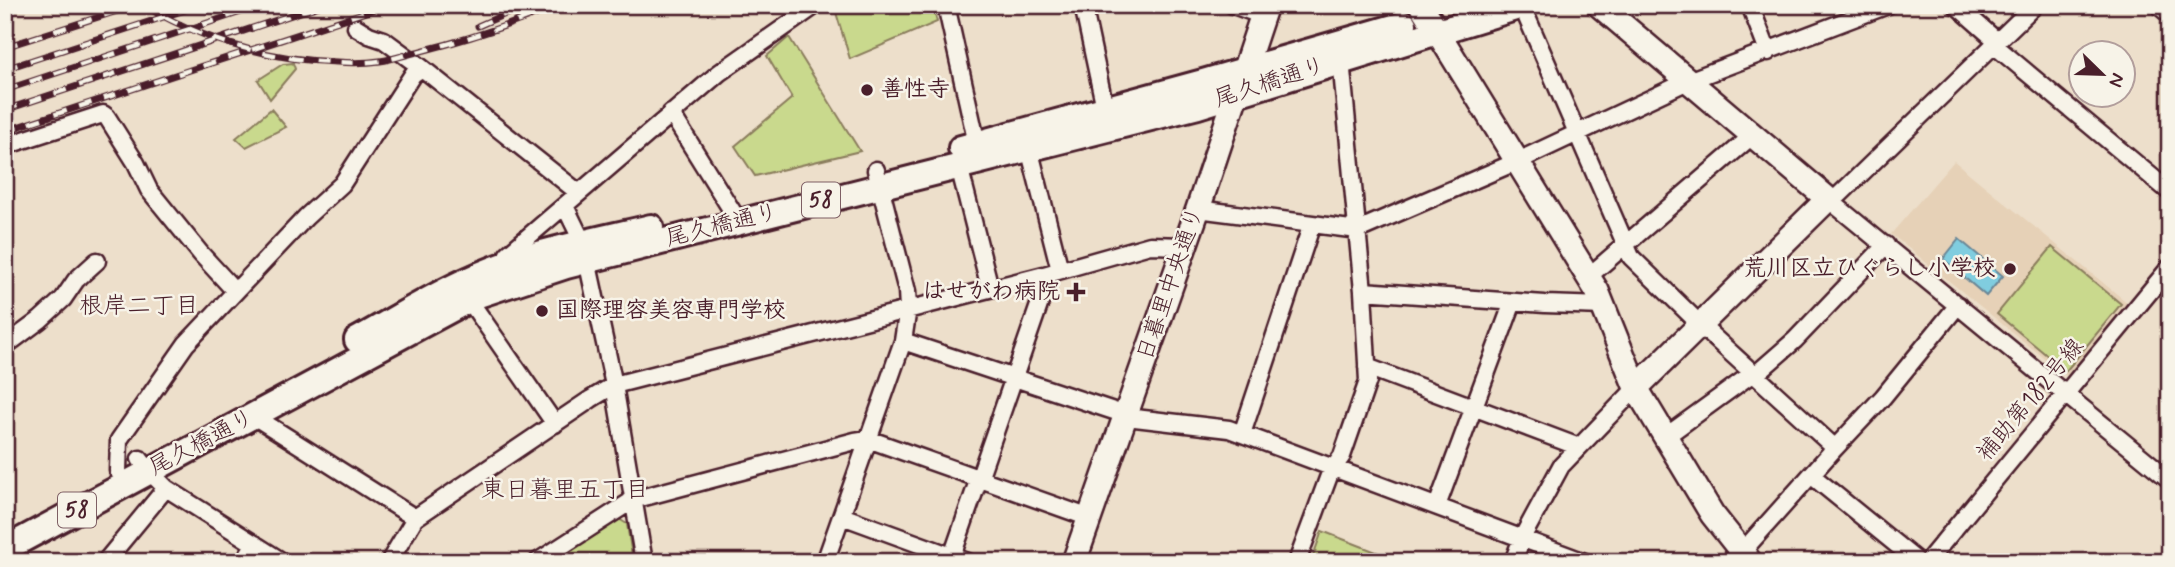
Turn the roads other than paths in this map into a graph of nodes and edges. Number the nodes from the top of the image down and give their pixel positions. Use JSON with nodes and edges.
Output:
{"nodes":[{"id":1,"x":816,"y":5,"type":"edge"},
{"id":2,"x":946,"y":5,"type":"edge"},
{"id":3,"x":1083,"y":5,"type":"edge"},
{"id":4,"x":1233,"y":5,"type":"edge"},
{"id":5,"x":1468,"y":5,"type":"edge"},
{"id":6,"x":1599,"y":5,"type":"edge"},
{"id":7,"x":1750,"y":5,"type":"edge"},
{"id":8,"x":1888,"y":5,"type":"edge"},
{"id":9,"x":1956,"y":5,"type":"edge"},
{"id":10,"x":2035,"y":5,"type":"edge"},
{"id":11,"x":2158,"y":5,"type":"edge"},
{"id":12,"x":1523,"y":6,"type":"edge"},
{"id":13,"x":1264,"y":10,"type":"edge"},
{"id":14,"x":2170,"y":15,"type":"edge"},
{"id":15,"x":1429,"y":18,"type":"edge"},
{"id":16,"x":356,"y":27,"type":"dead end"},
{"id":17,"x":1996,"y":43,"type":"junction"},
{"id":18,"x":1768,"y":52,"type":"junction"},
{"id":19,"x":1341,"y":61,"type":"junction"},
{"id":20,"x":422,"y":68,"type":"junction"},
{"id":21,"x":1241,"y":81,"type":"junction"},
{"id":22,"x":1689,"y":81,"type":"junction"},
{"id":23,"x":1105,"y":108,"type":"junction"},
{"id":24,"x":671,"y":113,"type":"junction"},
{"id":25,"x":1577,"y":133,"type":"junction"},
{"id":26,"x":1753,"y":135,"type":"junction"},
{"id":27,"x":977,"y":144,"type":"junction"},
{"id":28,"x":5,"y":146,"type":"edge"},
{"id":29,"x":1029,"y":148,"type":"junction"},
{"id":30,"x":1518,"y":161,"type":"junction"},
{"id":31,"x":959,"y":166,"type":"junction"},
{"id":32,"x":878,"y":177,"type":"junction"},
{"id":33,"x":2170,"y":192,"type":"edge"},
{"id":34,"x":579,"y":194,"type":"junction"},
{"id":35,"x":1830,"y":201,"type":"junction"},
{"id":36,"x":565,"y":206,"type":"junction"},
{"id":37,"x":1198,"y":209,"type":"junction"},
{"id":38,"x":734,"y":214,"type":"junction"},
{"id":39,"x":1312,"y":224,"type":"junction"},
{"id":40,"x":1358,"y":230,"type":"junction"},
{"id":41,"x":1625,"y":244,"type":"junction"},
{"id":42,"x":1886,"y":245,"type":"junction"},
{"id":43,"x":1185,"y":246,"type":"junction"},
{"id":44,"x":585,"y":252,"type":"junction"},
{"id":45,"x":97,"y":261,"type":"dead end"},
{"id":46,"x":508,"y":265,"type":"junction"},
{"id":47,"x":2170,"y":267,"type":"edge"},
{"id":48,"x":1052,"y":272,"type":"junction"},
{"id":49,"x":1589,"y":276,"type":"junction"},
{"id":50,"x":990,"y":288,"type":"junction"},
{"id":51,"x":235,"y":291,"type":"junction"},
{"id":52,"x":1363,"y":291,"type":"junction"},
{"id":53,"x":469,"y":300,"type":"junction"},
{"id":54,"x":1513,"y":302,"type":"junction"},
{"id":55,"x":1604,"y":306,"type":"junction"},
{"id":56,"x":1958,"y":306,"type":"junction"},
{"id":57,"x":908,"y":308,"type":"junction"},
{"id":58,"x":1701,"y":325,"type":"junction"},
{"id":59,"x":903,"y":341,"type":"junction"},
{"id":60,"x":5,"y":346,"type":"edge"},
{"id":61,"x":1367,"y":367,"type":"junction"},
{"id":62,"x":1754,"y":374,"type":"junction"},
{"id":63,"x":1014,"y":379,"type":"junction"},
{"id":64,"x":614,"y":385,"type":"junction"},
{"id":65,"x":1636,"y":388,"type":"junction"},
{"id":66,"x":2065,"y":394,"type":"junction"},
{"id":67,"x":1474,"y":408,"type":"junction"},
{"id":68,"x":1125,"y":414,"type":"junction"},
{"id":69,"x":253,"y":415,"type":"junction"},
{"id":70,"x":555,"y":424,"type":"junction"},
{"id":71,"x":1242,"y":434,"type":"junction"},
{"id":72,"x":1665,"y":437,"type":"junction"},
{"id":73,"x":868,"y":439,"type":"junction"},
{"id":74,"x":1579,"y":447,"type":"junction"},
{"id":75,"x":1835,"y":448,"type":"junction"},
{"id":76,"x":1334,"y":467,"type":"junction"},
{"id":77,"x":143,"y":472,"type":"junction"},
{"id":78,"x":1811,"y":475,"type":"junction"},
{"id":79,"x":980,"y":478,"type":"junction"},
{"id":80,"x":2170,"y":480,"type":"edge"},
{"id":81,"x":633,"y":500,"type":"junction"},
{"id":82,"x":1437,"y":506,"type":"junction"},
{"id":83,"x":842,"y":516,"type":"junction"},
{"id":84,"x":415,"y":518,"type":"junction"},
{"id":85,"x":1090,"y":518,"type":"junction"},
{"id":86,"x":5,"y":530,"type":"edge"},
{"id":87,"x":1522,"y":538,"type":"junction"},
{"id":88,"x":254,"y":544,"type":"junction"},
{"id":89,"x":5,"y":550,"type":"edge"},
{"id":90,"x":1746,"y":557,"type":"edge"},
{"id":91,"x":951,"y":559,"type":"edge"},
{"id":92,"x":105,"y":562,"type":"edge"},
{"id":93,"x":243,"y":562,"type":"edge"},
{"id":94,"x":283,"y":562,"type":"edge"},
{"id":95,"x":389,"y":562,"type":"edge"},
{"id":96,"x":537,"y":562,"type":"edge"},
{"id":97,"x":644,"y":562,"type":"edge"},
{"id":98,"x":825,"y":562,"type":"edge"},
{"id":99,"x":968,"y":562,"type":"edge"},
{"id":100,"x":1074,"y":562,"type":"edge"},
{"id":101,"x":1297,"y":562,"type":"edge"},
{"id":102,"x":1513,"y":562,"type":"edge"},
{"id":103,"x":1585,"y":562,"type":"edge"},
{"id":104,"x":1918,"y":562,"type":"edge"},
{"id":105,"x":1927,"y":562,"type":"edge"}],
"edges":[{"from":1,"to":24,"type":"street"},
{"from":2,"to":27,"type":"street"},
{"from":3,"to":23,"type":"street"},
{"from":4,"to":13,"type":"street"},
{"from":5,"to":15,"type":"main road","name":"尾久橋通り","number":"58"},
{"from":6,"to":22,"type":"street"},
{"from":7,"to":18,"type":"street"},
{"from":8,"to":18,"type":"street"},
{"from":9,"to":17,"type":"street"},
{"from":10,"to":17,"type":"street"},
{"from":11,"to":14,"type":"street"},
{"from":12,"to":15,"type":"main road","name":"尾久橋通り","number":"58"},
{"from":12,"to":25,"type":"street"},
{"from":13,"to":21,"type":"street","name":"日暮里中央通り"},
{"from":15,"to":19,"type":"main road","name":"尾久橋通り","number":"58"},
{"from":15,"to":21,"type":"main road","name":"尾久橋通り","number":"58"},
{"from":15,"to":30,"type":"street"},
{"from":16,"to":20,"type":"street"},
{"from":17,"to":33,"type":"street"},
{"from":17,"to":35,"type":"street"},
{"from":18,"to":22,"type":"street"},
{"from":19,"to":21,"type":"main road","name":"尾久橋通り","number":"58"},
{"from":19,"to":40,"type":"street"},
{"from":20,"to":34,"type":"street"},
{"from":20,"to":51,"type":"street"},
{"from":21,"to":23,"type":"main road","name":"尾久橋通り","number":"58"},
{"from":21,"to":29,"type":"main road","name":"尾久橋通り","number":"58"},
{"from":21,"to":37,"type":"street","name":"日暮里中央通り"},
{"from":22,"to":25,"type":"street"},
{"from":22,"to":26,"type":"street"},
{"from":23,"to":27,"type":"main road","name":"尾久橋通り","number":"58"},
{"from":24,"to":34,"type":"street"},
{"from":24,"to":38,"type":"street"},
{"from":25,"to":30,"type":"street"},
{"from":25,"to":41,"type":"street"},
{"from":26,"to":35,"type":"street"},
{"from":26,"to":41,"type":"street"},
{"from":27,"to":32,"type":"main road","name":"尾久橋通り","number":"58"},
{"from":28,"to":51,"type":"street"},
{"from":29,"to":31,"type":"main road","name":"尾久橋通り","number":"58"},
{"from":29,"to":48,"type":"street"},
{"from":30,"to":40,"type":"street"},
{"from":30,"to":49,"type":"street"},
{"from":31,"to":32,"type":"main road","name":"尾久橋通り","number":"58"},
{"from":31,"to":50,"type":"street"},
{"from":32,"to":38,"type":"main road","name":"尾久橋通り","number":"58"},
{"from":32,"to":57,"type":"street"},
{"from":34,"to":36,"type":"street"},
{"from":35,"to":42,"type":"street"},
{"from":35,"to":58,"type":"street"},
{"from":36,"to":44,"type":"street"},
{"from":36,"to":46,"type":"street"},
{"from":37,"to":39,"type":"street"},
{"from":37,"to":43,"type":"street","name":"日暮里中央通り"},
{"from":38,"to":44,"type":"main road","name":"尾久橋通り","number":"58"},
{"from":39,"to":40,"type":"street"},
{"from":39,"to":71,"type":"street"},
{"from":40,"to":52,"type":"street"},
{"from":41,"to":49,"type":"street"},
{"from":41,"to":58,"type":"street"},
{"from":42,"to":56,"type":"street"},
{"from":42,"to":62,"type":"street"},
{"from":43,"to":48,"type":"street"},
{"from":43,"to":68,"type":"street","name":"日暮里中央通り"},
{"from":44,"to":46,"type":"main road","name":"尾久橋通り","number":"58"},
{"from":44,"to":53,"type":"main road","name":"尾久橋通り","number":"58"},
{"from":44,"to":64,"type":"street"},
{"from":45,"to":60,"type":"street"},
{"from":46,"to":77,"type":"main road","name":"尾久橋通り","number":"58"},
{"from":47,"to":66,"type":"street","name":"補助第182号線"},
{"from":48,"to":50,"type":"street"},
{"from":48,"to":63,"type":"street"},
{"from":49,"to":55,"type":"street"},
{"from":50,"to":57,"type":"street"},
{"from":51,"to":77,"type":"street"},
{"from":52,"to":54,"type":"street"},
{"from":52,"to":61,"type":"street"},
{"from":53,"to":69,"type":"main road","name":"尾久橋通り","number":"58"},
{"from":53,"to":70,"type":"street"},
{"from":54,"to":55,"type":"street"},
{"from":54,"to":67,"type":"street"},
{"from":55,"to":65,"type":"street"},
{"from":56,"to":66,"type":"street"},
{"from":56,"to":75,"type":"street"},
{"from":57,"to":59,"type":"street"},
{"from":57,"to":64,"type":"street"},
{"from":58,"to":62,"type":"street"},
{"from":58,"to":65,"type":"street"},
{"from":59,"to":63,"type":"street"},
{"from":59,"to":73,"type":"street"},
{"from":61,"to":67,"type":"street"},
{"from":61,"to":76,"type":"street"},
{"from":62,"to":72,"type":"street"},
{"from":62,"to":75,"type":"street"},
{"from":63,"to":68,"type":"street"},
{"from":63,"to":79,"type":"street"},
{"from":64,"to":70,"type":"street"},
{"from":64,"to":81,"type":"street"},
{"from":65,"to":72,"type":"street"},
{"from":65,"to":74,"type":"street"},
{"from":66,"to":80,"type":"street"},
{"from":66,"to":105,"type":"street","name":"補助第182号線"},
{"from":67,"to":74,"type":"street"},
{"from":67,"to":82,"type":"street"},
{"from":68,"to":71,"type":"street"},
{"from":68,"to":85,"type":"street","name":"日暮里中央通り"},
{"from":69,"to":77,"type":"main road","name":"尾久橋通り","number":"58"},
{"from":69,"to":84,"type":"street"},
{"from":70,"to":84,"type":"street"},
{"from":71,"to":76,"type":"street"},
{"from":72,"to":90,"type":"street"},
{"from":73,"to":79,"type":"street"},
{"from":73,"to":81,"type":"street"},
{"from":73,"to":83,"type":"street"},
{"from":74,"to":87,"type":"street"},
{"from":75,"to":78,"type":"street"},
{"from":76,"to":82,"type":"street"},
{"from":76,"to":101,"type":"street"},
{"from":77,"to":86,"type":"main road","name":"尾久橋通り","number":"58"},
{"from":77,"to":88,"type":"street"},
{"from":77,"to":89,"type":"main road","name":"尾久橋通り","number":"58"},
{"from":77,"to":92,"type":"street"},
{"from":78,"to":90,"type":"street"},
{"from":78,"to":104,"type":"street"},
{"from":79,"to":85,"type":"street"},
{"from":79,"to":91,"type":"street"},
{"from":81,"to":96,"type":"street"},
{"from":81,"to":97,"type":"street"},
{"from":82,"to":87,"type":"street"},
{"from":83,"to":91,"type":"street"},
{"from":83,"to":98,"type":"street"},
{"from":84,"to":95,"type":"street"},
{"from":85,"to":100,"type":"street","name":"日暮里中央通り"},
{"from":87,"to":102,"type":"street"},
{"from":87,"to":103,"type":"street"},
{"from":88,"to":93,"type":"street"},
{"from":88,"to":94,"type":"street"},
{"from":91,"to":99,"type":"street"}]}
